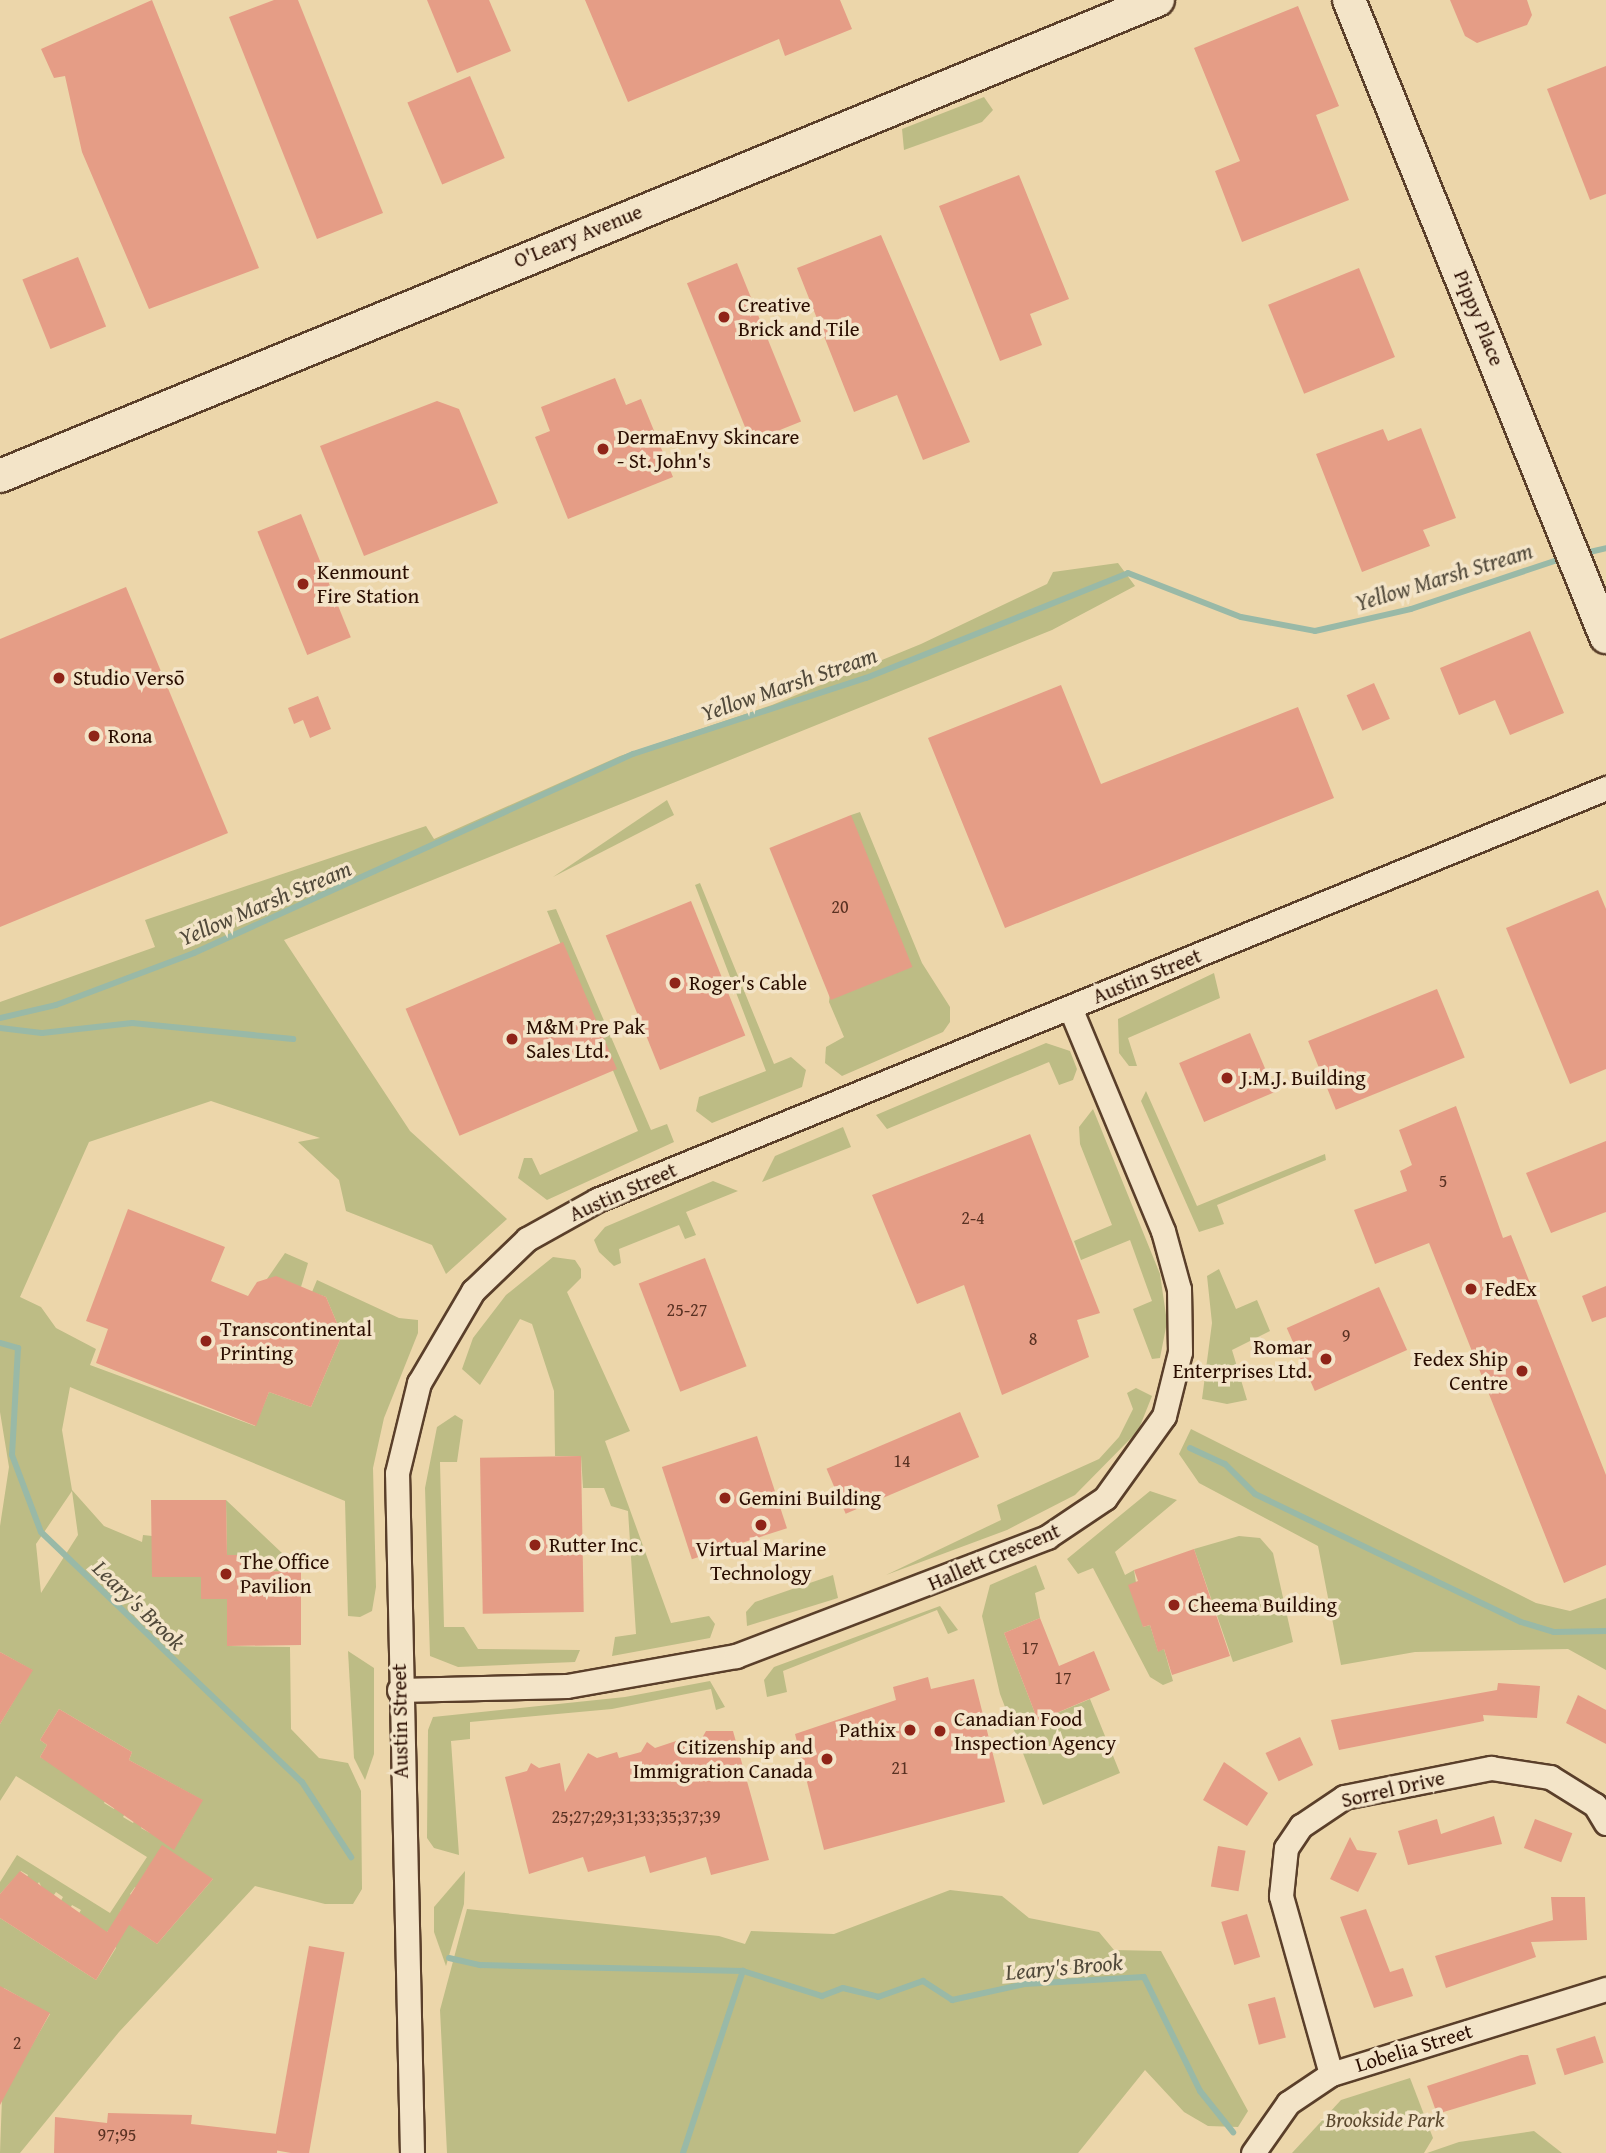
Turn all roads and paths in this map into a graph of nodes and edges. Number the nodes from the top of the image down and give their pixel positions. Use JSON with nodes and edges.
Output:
{"nodes":[{"id":1,"x":1158,"y":0,"type":"edge"},
{"id":2,"x":1349,"y":0,"type":"edge"},
{"id":3,"x":0,"y":476,"type":"edge"},
{"id":4,"x":1606,"y":637,"type":"edge"},
{"id":5,"x":1606,"y":788,"type":"edge"},
{"id":6,"x":1070,"y":1008,"type":"junction"},
{"id":7,"x":399,"y":1689,"type":"junction"},
{"id":8,"x":1606,"y":1823,"type":"edge"},
{"id":9,"x":1606,"y":1989,"type":"edge"},
{"id":10,"x":1331,"y":2074,"type":"junction"},
{"id":11,"x":1255,"y":2147,"type":"edge"},
{"id":12,"x":412,"y":2153,"type":"edge"}],
"edges":[{"from":1,"to":3,"type":"street","name":"O'Leary Avenue"},
{"from":2,"to":4,"type":"street","name":"Pippy Place"},
{"from":5,"to":6,"type":"street","name":"Austin Street"},
{"from":6,"to":7,"type":"street","name":"Austin Street"},
{"from":6,"to":7,"type":"street","name":"Hallett Crescent"},
{"from":7,"to":12,"type":"street","name":"Austin Street"},
{"from":8,"to":10,"type":"street","name":"Sorrel Drive"},
{"from":9,"to":10,"type":"street","name":"Lobelia Street"},
{"from":10,"to":11,"type":"street","name":"Lobelia Street"}]}
